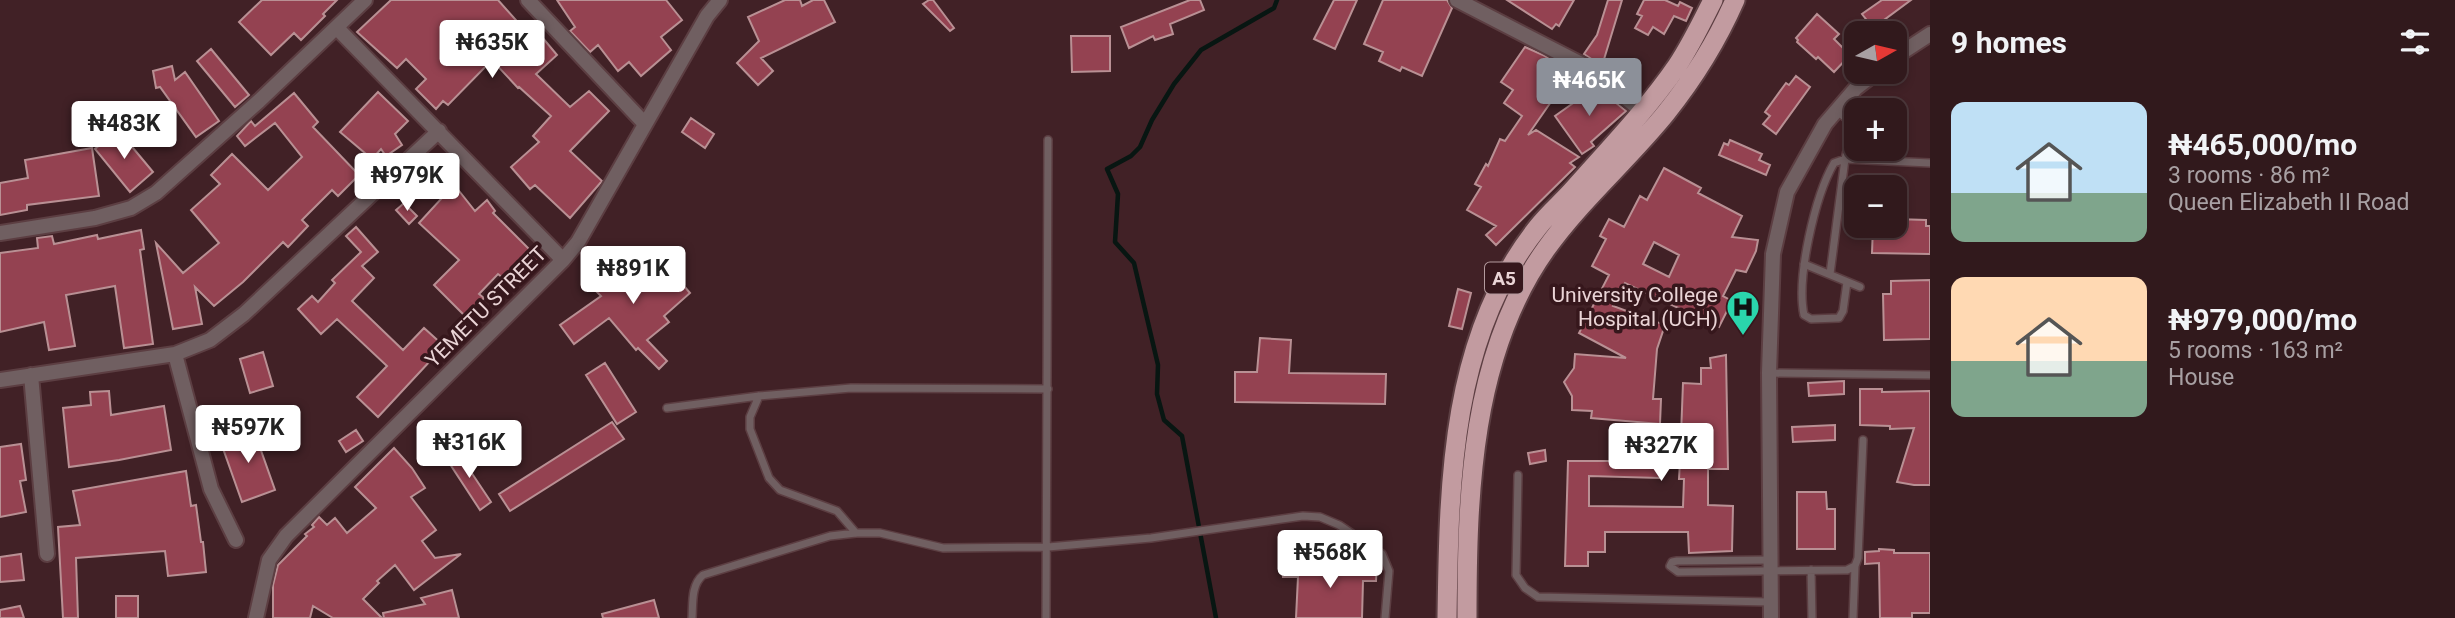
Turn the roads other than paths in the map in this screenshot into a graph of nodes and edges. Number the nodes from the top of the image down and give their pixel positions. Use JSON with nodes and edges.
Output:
{"nodes":[{"id":1,"x":365,"y":0,"type":"edge"},
{"id":2,"x":528,"y":0,"type":"edge"},
{"id":3,"x":720,"y":0,"type":"edge"},
{"id":4,"x":1457,"y":0,"type":"edge"},
{"id":5,"x":1713,"y":0,"type":"edge"},
{"id":6,"x":1735,"y":0,"type":"edge"},
{"id":7,"x":337,"y":28,"type":"junction"},
{"id":8,"x":1930,"y":34,"type":"edge"},
{"id":9,"x":1908,"y":48,"type":"edge"},
{"id":10,"x":1864,"y":84,"type":"edge"},
{"id":11,"x":1836,"y":109,"type":"junction"},
{"id":12,"x":1642,"y":111,"type":"junction"},
{"id":13,"x":1844,"y":116,"type":"edge"},
{"id":14,"x":645,"y":124,"type":"junction"},
{"id":15,"x":439,"y":131,"type":"junction"},
{"id":16,"x":1048,"y":140,"type":"dead end"},
{"id":17,"x":1844,"y":159,"type":"edge"},
{"id":18,"x":1845,"y":161,"type":"edge"},
{"id":19,"x":1888,"y":161,"type":"edge"},
{"id":20,"x":1930,"y":163,"type":"edge"},
{"id":21,"x":0,"y":233,"type":"edge"},
{"id":22,"x":564,"y":260,"type":"junction"},
{"id":23,"x":1804,"y":264,"type":"junction"},
{"id":24,"x":1830,"y":274,"type":"junction"},
{"id":25,"x":1847,"y":282,"type":"junction"},
{"id":26,"x":1860,"y":287,"type":"dead end"},
{"id":27,"x":175,"y":354,"type":"junction"},
{"id":28,"x":1769,"y":373,"type":"junction"},
{"id":29,"x":31,"y":375,"type":"junction"},
{"id":30,"x":1930,"y":375,"type":"edge"},
{"id":31,"x":0,"y":380,"type":"edge"},
{"id":32,"x":1048,"y":389,"type":"junction"},
{"id":33,"x":760,"y":396,"type":"junction"},
{"id":34,"x":667,"y":408,"type":"dead end"},
{"id":35,"x":1863,"y":440,"type":"dead end"},
{"id":36,"x":1518,"y":475,"type":"dead end"},
{"id":37,"x":1460,"y":514,"type":"junction"},
{"id":38,"x":856,"y":533,"type":"junction"},
{"id":39,"x":236,"y":540,"type":"dead end"},
{"id":40,"x":1048,"y":547,"type":"junction"},
{"id":41,"x":47,"y":554,"type":"dead end"},
{"id":42,"x":1770,"y":565,"type":"junction"},
{"id":43,"x":1855,"y":566,"type":"junction"},
{"id":44,"x":1811,"y":570,"type":"junction"},
{"id":45,"x":1771,"y":602,"type":"junction"},
{"id":46,"x":256,"y":618,"type":"edge"},
{"id":47,"x":692,"y":618,"type":"edge"},
{"id":48,"x":1046,"y":618,"type":"edge"},
{"id":49,"x":1385,"y":618,"type":"edge"},
{"id":50,"x":1447,"y":618,"type":"edge"},
{"id":51,"x":1467,"y":618,"type":"edge"},
{"id":52,"x":1771,"y":618,"type":"edge"},
{"id":53,"x":1812,"y":618,"type":"edge"},
{"id":54,"x":1853,"y":618,"type":"edge"}],
"edges":[{"from":1,"to":7,"type":"street"},
{"from":2,"to":14,"type":"street"},
{"from":3,"to":14,"type":"street","name":"YEMETU STREET"},
{"from":4,"to":12,"type":"street"},
{"from":5,"to":12,"type":"highway","number":"A5"},
{"from":6,"to":37,"type":"highway","number":"A5"},
{"from":7,"to":15,"type":"street"},
{"from":7,"to":21,"type":"street"},
{"from":8,"to":9,"type":"street"},
{"from":10,"to":11,"type":"street"},
{"from":11,"to":13,"type":"lane"},
{"from":11,"to":28,"type":"street"},
{"from":12,"to":37,"type":"highway","number":"A5"},
{"from":14,"to":22,"type":"street","name":"YEMETU STREET"},
{"from":15,"to":22,"type":"street"},
{"from":15,"to":27,"type":"street"},
{"from":16,"to":32,"type":"lane"},
{"from":17,"to":23,"type":"lane"},
{"from":18,"to":24,"type":"lane"},
{"from":19,"to":20,"type":"lane"},
{"from":22,"to":46,"type":"street","name":"YEMETU STREET"},
{"from":23,"to":24,"type":"lane"},
{"from":23,"to":25,"type":"lane"},
{"from":24,"to":25,"type":"lane"},
{"from":25,"to":26,"type":"lane"},
{"from":27,"to":29,"type":"street"},
{"from":27,"to":39,"type":"street"},
{"from":28,"to":30,"type":"lane"},
{"from":28,"to":42,"type":"street"},
{"from":29,"to":31,"type":"street"},
{"from":29,"to":41,"type":"street"},
{"from":32,"to":33,"type":"lane"},
{"from":32,"to":40,"type":"lane"},
{"from":33,"to":34,"type":"lane"},
{"from":33,"to":38,"type":"lane"},
{"from":35,"to":43,"type":"lane"},
{"from":36,"to":45,"type":"lane"},
{"from":37,"to":50,"type":"highway","number":"A5"},
{"from":37,"to":51,"type":"highway","number":"A5"},
{"from":38,"to":40,"type":"lane"},
{"from":38,"to":47,"type":"lane"},
{"from":40,"to":48,"type":"lane"},
{"from":40,"to":49,"type":"lane"},
{"from":42,"to":42,"type":"lane"},
{"from":42,"to":44,"type":"lane"},
{"from":42,"to":45,"type":"street"},
{"from":43,"to":44,"type":"lane"},
{"from":43,"to":54,"type":"lane"},
{"from":44,"to":53,"type":"lane"},
{"from":45,"to":52,"type":"street"}]}
